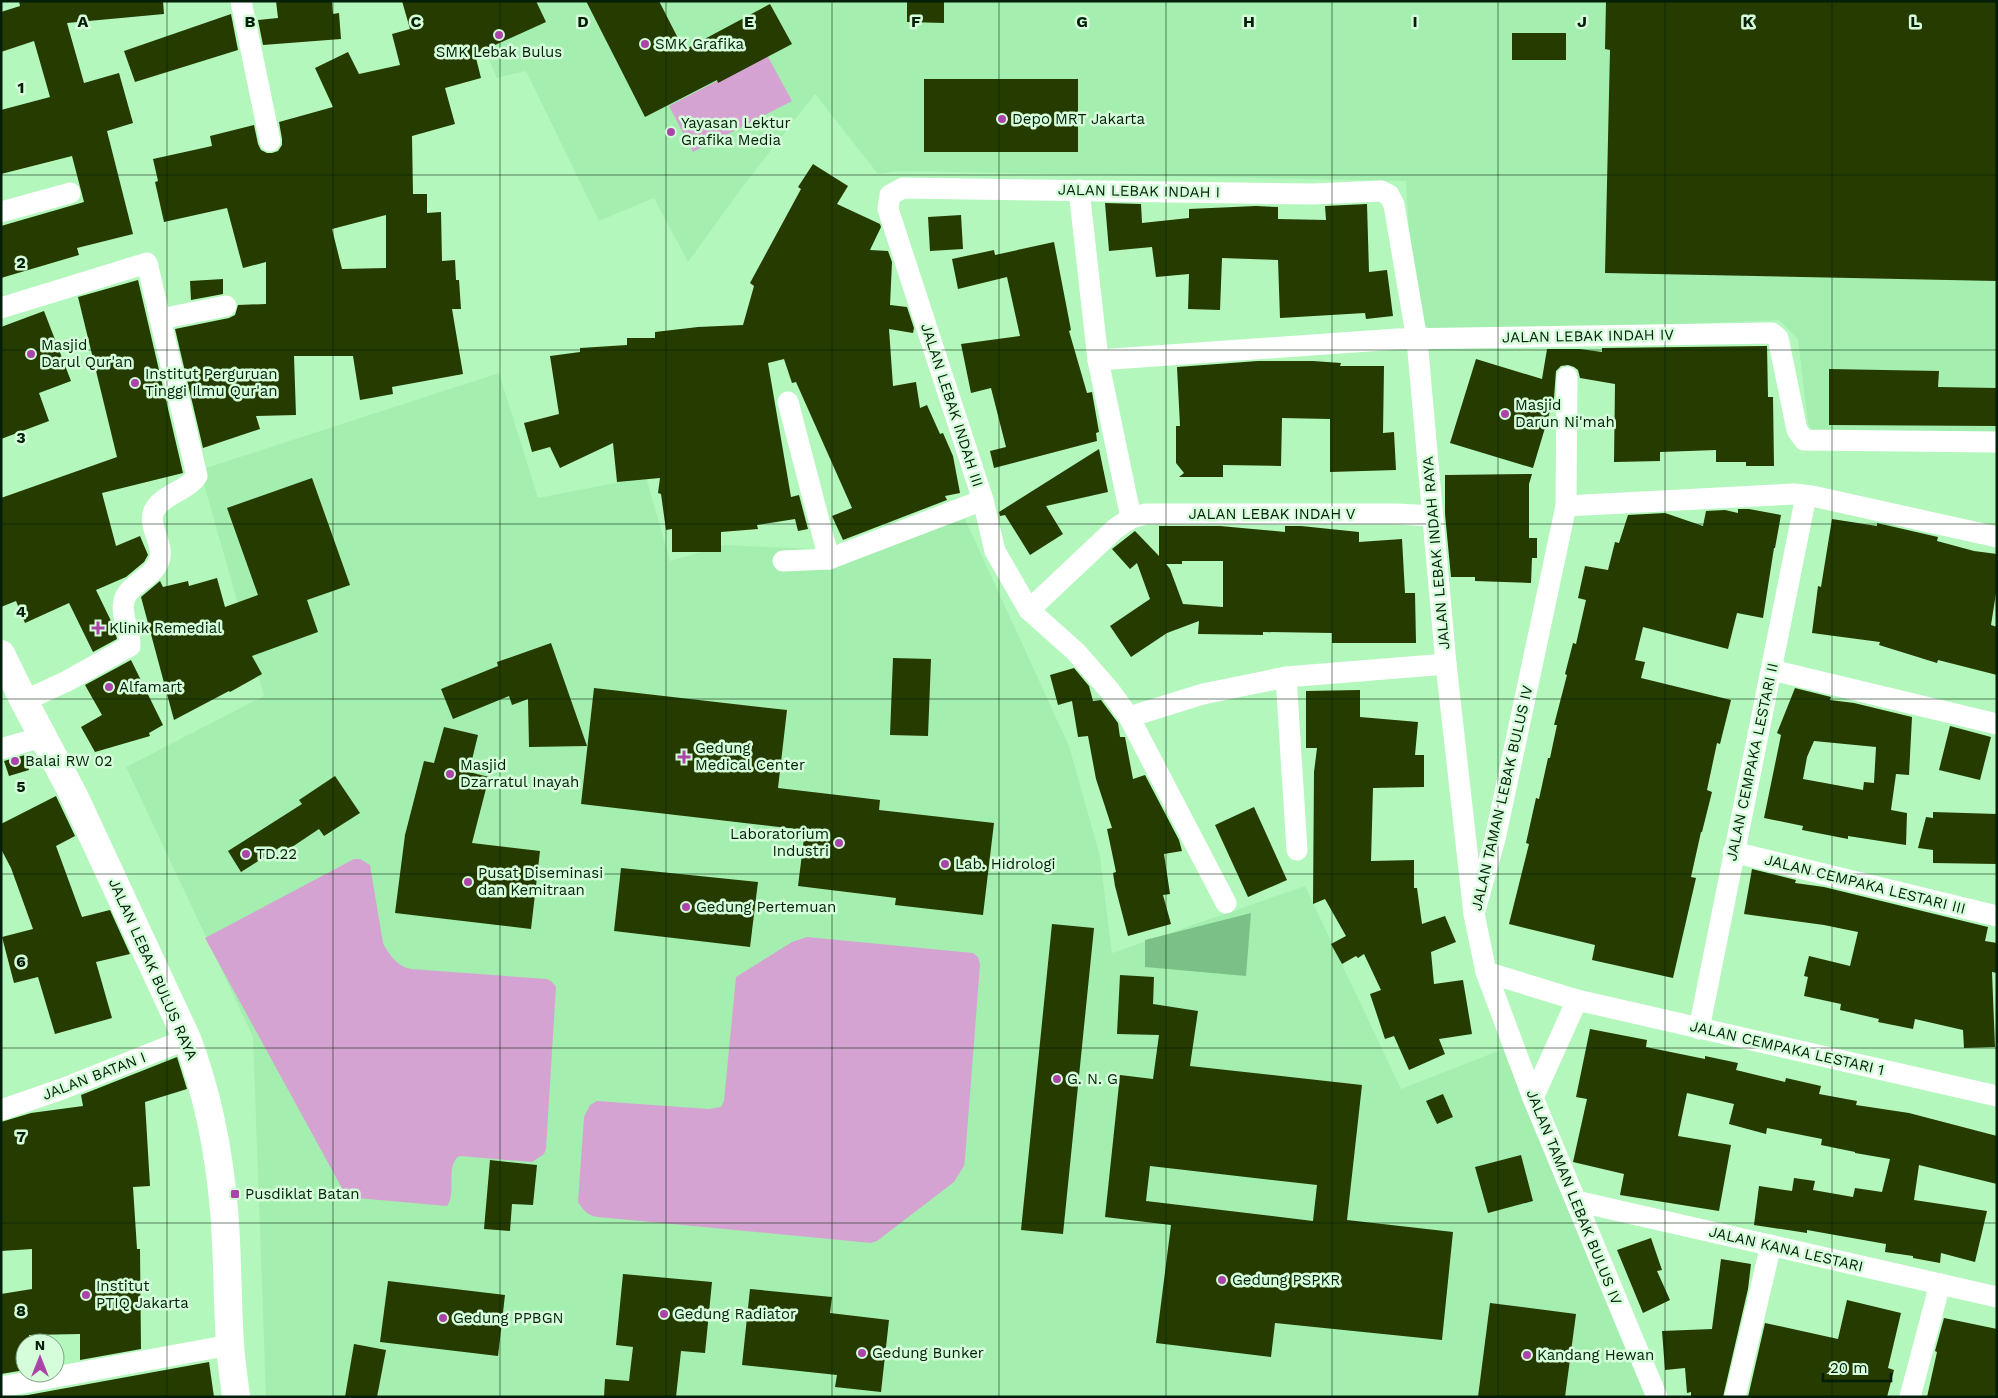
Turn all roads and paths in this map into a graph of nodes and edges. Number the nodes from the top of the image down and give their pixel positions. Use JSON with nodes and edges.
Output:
{"nodes":[{"id":1,"x":241,"y":1,"type":"edge"},
{"id":2,"x":270,"y":141,"type":"dead end"},
{"id":3,"x":1079,"y":190,"type":"junction"},
{"id":4,"x":70,"y":193,"type":"dead end"},
{"id":5,"x":890,"y":195,"type":"joint"},
{"id":6,"x":1389,"y":195,"type":"joint"},
{"id":7,"x":1,"y":212,"type":"edge"},
{"id":8,"x":226,"y":306,"type":"dead end"},
{"id":9,"x":1,"y":308,"type":"edge"},
{"id":10,"x":160,"y":319,"type":"junction"},
{"id":11,"x":1417,"y":340,"type":"junction"},
{"id":12,"x":1098,"y":360,"type":"junction"},
{"id":13,"x":1567,"y":376,"type":"dead end"},
{"id":14,"x":788,"y":402,"type":"dead end"},
{"id":15,"x":1997,"y":442,"type":"edge"},
{"id":16,"x":1809,"y":496,"type":"junction"},
{"id":17,"x":983,"y":500,"type":"junction"},
{"id":18,"x":1566,"y":506,"type":"junction"},
{"id":19,"x":1432,"y":516,"type":"junction"},
{"id":20,"x":1123,"y":524,"type":"junction"},
{"id":21,"x":1997,"y":538,"type":"edge"},
{"id":22,"x":829,"y":559,"type":"junction"},
{"id":23,"x":783,"y":561,"type":"dead end"},
{"id":24,"x":1028,"y":610,"type":"junction"},
{"id":25,"x":1,"y":654,"type":"edge"},
{"id":26,"x":1446,"y":664,"type":"junction"},
{"id":27,"x":1772,"y":670,"type":"junction"},
{"id":28,"x":1286,"y":677,"type":"junction"},
{"id":29,"x":24,"y":701,"type":"junction"},
{"id":30,"x":1129,"y":717,"type":"junction"},
{"id":31,"x":1997,"y":724,"type":"edge"},
{"id":32,"x":42,"y":737,"type":"junction"},
{"id":33,"x":1,"y":749,"type":"edge"},
{"id":34,"x":1298,"y":850,"type":"dead end"},
{"id":35,"x":1733,"y":852,"type":"junction"},
{"id":36,"x":1226,"y":902,"type":"dead end"},
{"id":37,"x":1474,"y":914,"type":"junction"},
{"id":38,"x":1997,"y":916,"type":"edge"},
{"id":39,"x":1486,"y":972,"type":"junction"},
{"id":40,"x":1577,"y":1000,"type":"junction"},
{"id":41,"x":1699,"y":1029,"type":"junction"},
{"id":42,"x":187,"y":1040,"type":"junction"},
{"id":43,"x":1997,"y":1096,"type":"edge"},
{"id":44,"x":1533,"y":1098,"type":"junction"},
{"id":45,"x":1,"y":1110,"type":"edge"},
{"id":46,"x":1576,"y":1201,"type":"junction"},
{"id":47,"x":1771,"y":1245,"type":"junction"},
{"id":48,"x":1940,"y":1284,"type":"junction"},
{"id":49,"x":1997,"y":1297,"type":"edge"},
{"id":50,"x":230,"y":1345,"type":"junction"},
{"id":51,"x":1,"y":1387,"type":"edge"},
{"id":52,"x":236,"y":1397,"type":"edge"},
{"id":53,"x":1657,"y":1397,"type":"edge"},
{"id":54,"x":1735,"y":1397,"type":"edge"},
{"id":55,"x":1910,"y":1397,"type":"edge"}],
"edges":[{"from":1,"to":2,"type":"street"},
{"from":3,"to":5,"type":"street","name":"JALAN LEBAK INDAH I"},
{"from":3,"to":6,"type":"street","name":"JALAN LEBAK INDAH I"},
{"from":3,"to":12,"type":"street"},
{"from":4,"to":7,"type":"street"},
{"from":5,"to":17,"type":"street","name":"JALAN LEBAK INDAH III"},
{"from":6,"to":11,"type":"street","name":"JALAN LEBAK INDAH RAYA"},
{"from":8,"to":10,"type":"street"},
{"from":9,"to":10,"type":"street"},
{"from":10,"to":29,"type":"street"},
{"from":11,"to":12,"type":"street","name":"JALAN LEBAK INDAH IV"},
{"from":11,"to":15,"type":"street","name":"JALAN LEBAK INDAH IV"},
{"from":11,"to":19,"type":"street","name":"JALAN LEBAK INDAH RAYA"},
{"from":12,"to":20,"type":"street"},
{"from":13,"to":18,"type":"street","name":"JALAN TAMAN LEBAK BULUS IV"},
{"from":14,"to":22,"type":"street"},
{"from":16,"to":18,"type":"street"},
{"from":16,"to":21,"type":"street"},
{"from":16,"to":27,"type":"street","name":"JALAN CEMPAKA LESTARI II"},
{"from":17,"to":22,"type":"street"},
{"from":17,"to":24,"type":"street","name":"JALAN LEBAK INDAH III"},
{"from":18,"to":37,"type":"street","name":"JALAN TAMAN LEBAK BULUS IV"},
{"from":19,"to":20,"type":"street","name":"JALAN LEBAK INDAH V"},
{"from":19,"to":26,"type":"street","name":"JALAN LEBAK INDAH RAYA"},
{"from":20,"to":24,"type":"street"},
{"from":22,"to":23,"type":"street"},
{"from":24,"to":30,"type":"street","name":"JALAN LEBAK INDAH III"},
{"from":25,"to":29,"type":"main road","name":"JALAN LEBAK BULUS RAYA"},
{"from":26,"to":28,"type":"street"},
{"from":26,"to":37,"type":"street","name":"JALAN LEBAK INDAH RAYA"},
{"from":27,"to":31,"type":"street"},
{"from":27,"to":35,"type":"street","name":"JALAN CEMPAKA LESTARI II"},
{"from":28,"to":30,"type":"street"},
{"from":28,"to":34,"type":"street"},
{"from":29,"to":32,"type":"main road","name":"JALAN LEBAK BULUS RAYA"},
{"from":30,"to":36,"type":"street","name":"JALAN LEBAK INDAH III"},
{"from":32,"to":33,"type":"street"},
{"from":32,"to":42,"type":"main road","name":"JALAN LEBAK BULUS RAYA"},
{"from":35,"to":38,"type":"street","name":"JALAN CEMPAKA LESTARI III"},
{"from":35,"to":41,"type":"street","name":"JALAN CEMPAKA LESTARI II"},
{"from":37,"to":39,"type":"street","name":"JALAN TAMAN LEBAK BULUS IV"},
{"from":39,"to":40,"type":"street","name":"JALAN CEMPAKA LESTARI 1"},
{"from":39,"to":44,"type":"street","name":"JALAN TAMAN LEBAK BULUS IV"},
{"from":40,"to":41,"type":"street","name":"JALAN CEMPAKA LESTARI 1"},
{"from":40,"to":44,"type":"street"},
{"from":41,"to":43,"type":"street","name":"JALAN CEMPAKA LESTARI 1"},
{"from":42,"to":45,"type":"street","name":"JALAN BATAN I"},
{"from":42,"to":50,"type":"main road","name":"JALAN LEBAK BULUS RAYA"},
{"from":44,"to":46,"type":"street","name":"JALAN TAMAN LEBAK BULUS IV"},
{"from":46,"to":47,"type":"street","name":"JALAN KANA LESTARI"},
{"from":46,"to":53,"type":"street","name":"JALAN TAMAN LEBAK BULUS IV"},
{"from":47,"to":48,"type":"street","name":"JALAN KANA LESTARI"},
{"from":47,"to":54,"type":"street"},
{"from":48,"to":49,"type":"street","name":"JALAN KANA LESTARI"},
{"from":48,"to":55,"type":"street"},
{"from":50,"to":51,"type":"street"},
{"from":50,"to":52,"type":"main road","name":"JALAN LEBAK BULUS RAYA"}]}
